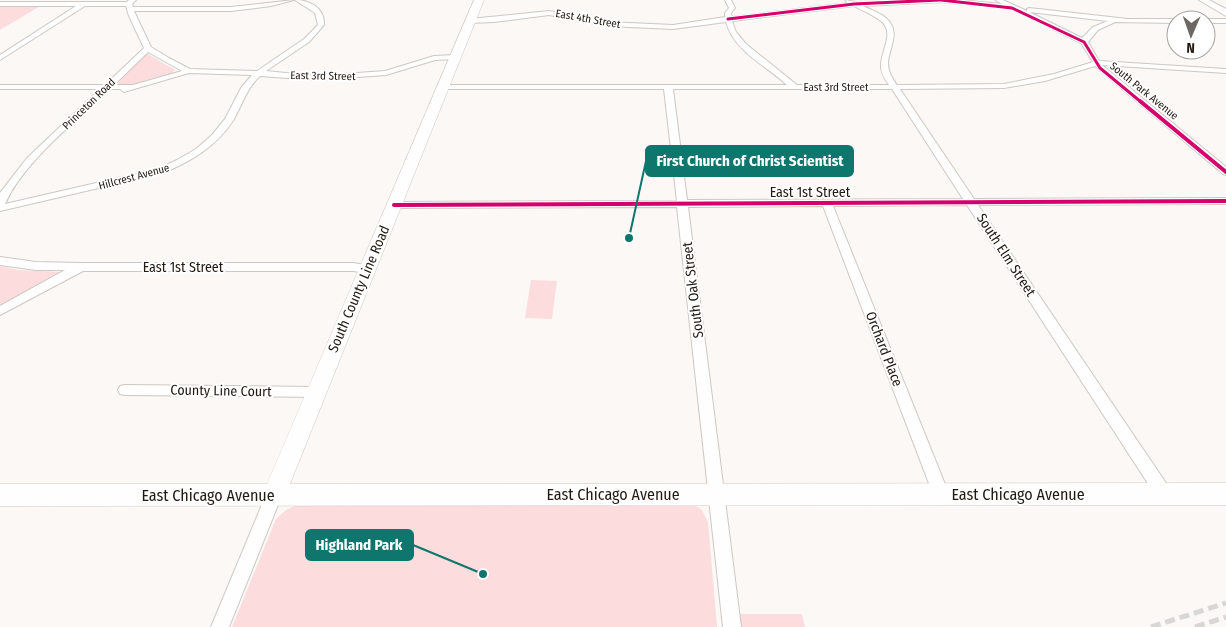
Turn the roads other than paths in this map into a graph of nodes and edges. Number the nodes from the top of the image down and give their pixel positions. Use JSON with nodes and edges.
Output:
{"nodes":[{"id":1,"x":292,"y":0,"type":"edge"},
{"id":2,"x":298,"y":0,"type":"edge"},
{"id":3,"x":478,"y":0,"type":"edge"},
{"id":4,"x":728,"y":0,"type":"edge"},
{"id":5,"x":835,"y":0,"type":"edge"},
{"id":6,"x":903,"y":0,"type":"edge"},
{"id":7,"x":941,"y":0,"type":"edge"},
{"id":8,"x":998,"y":0,"type":"edge"},
{"id":9,"x":1203,"y":0,"type":"edge"},
{"id":10,"x":914,"y":1,"type":"edge"},
{"id":11,"x":851,"y":2,"type":"edge"},
{"id":12,"x":0,"y":4,"type":"edge"},
{"id":13,"x":84,"y":4,"type":"junction"},
{"id":14,"x":131,"y":4,"type":"edge"},
{"id":15,"x":1012,"y":8,"type":"junction"},
{"id":16,"x":731,"y":10,"type":"junction"},
{"id":17,"x":1226,"y":13,"type":"edge"},
{"id":18,"x":728,"y":19,"type":"junction"},
{"id":19,"x":1119,"y":20,"type":"junction"},
{"id":20,"x":470,"y":21,"type":"junction"},
{"id":21,"x":1166,"y":21,"type":"edge"},
{"id":22,"x":648,"y":27,"type":"junction"},
{"id":23,"x":1084,"y":42,"type":"junction"},
{"id":24,"x":148,"y":48,"type":"junction"},
{"id":25,"x":455,"y":57,"type":"junction"},
{"id":26,"x":0,"y":58,"type":"edge"},
{"id":27,"x":1096,"y":63,"type":"junction"},
{"id":28,"x":188,"y":71,"type":"junction"},
{"id":29,"x":1226,"y":71,"type":"edge"},
{"id":30,"x":258,"y":73,"type":"junction"},
{"id":31,"x":668,"y":86,"type":"junction"},
{"id":32,"x":0,"y":87,"type":"edge"},
{"id":33,"x":107,"y":87,"type":"junction"},
{"id":34,"x":132,"y":87,"type":"junction"},
{"id":35,"x":443,"y":87,"type":"junction"},
{"id":36,"x":794,"y":87,"type":"junction"},
{"id":37,"x":896,"y":87,"type":"junction"},
{"id":38,"x":88,"y":106,"type":"junction"},
{"id":39,"x":1226,"y":172,"type":"edge"},
{"id":40,"x":1226,"y":201,"type":"edge"},
{"id":41,"x":971,"y":202,"type":"junction"},
{"id":42,"x":827,"y":203,"type":"junction"},
{"id":43,"x":0,"y":204,"type":"edge"},
{"id":44,"x":682,"y":204,"type":"junction"},
{"id":45,"x":394,"y":205,"type":"junction"},
{"id":46,"x":0,"y":208,"type":"edge"},
{"id":47,"x":0,"y":261,"type":"edge"},
{"id":48,"x":81,"y":267,"type":"junction"},
{"id":49,"x":367,"y":269,"type":"junction"},
{"id":50,"x":0,"y":311,"type":"edge"},
{"id":51,"x":125,"y":390,"type":"dead end"},
{"id":52,"x":316,"y":392,"type":"junction"},
{"id":53,"x":717,"y":494,"type":"junction"},
{"id":54,"x":942,"y":494,"type":"junction"},
{"id":55,"x":1164,"y":494,"type":"junction"},
{"id":56,"x":1226,"y":494,"type":"edge"},
{"id":57,"x":0,"y":495,"type":"edge"},
{"id":58,"x":274,"y":495,"type":"junction"},
{"id":59,"x":220,"y":627,"type":"edge"},
{"id":60,"x":732,"y":627,"type":"edge"}],
"edges":[{"from":1,"to":14,"type":"street"},
{"from":2,"to":30,"type":"street","name":"Hillcrest Avenue"},
{"from":3,"to":20,"type":"main road","name":"South County Line Road"},
{"from":4,"to":16,"type":"street"},
{"from":5,"to":16,"type":"street","name":"East 4th Street"},
{"from":6,"to":10,"type":"street","name":"East 4th Street"},
{"from":7,"to":10,"type":"street","name":"East 4th Street"},
{"from":7,"to":15,"type":"street","name":"East 4th Street"},
{"from":8,"to":15,"type":"street"},
{"from":9,"to":17,"type":"street"},
{"from":10,"to":11,"type":"street","name":"East 4th Street"},
{"from":11,"to":18,"type":"street","name":"East 4th Street"},
{"from":11,"to":37,"type":"street","name":"South Elm Street"},
{"from":12,"to":13,"type":"street"},
{"from":13,"to":14,"type":"street"},
{"from":13,"to":26,"type":"street"},
{"from":14,"to":24,"type":"street"},
{"from":15,"to":19,"type":"street","name":"East 4th Street"},
{"from":15,"to":23,"type":"street"},
{"from":16,"to":18,"type":"street"},
{"from":16,"to":22,"type":"street","name":"East 4th Street"},
{"from":18,"to":22,"type":"street","name":"East 4th Street"},
{"from":18,"to":36,"type":"street"},
{"from":19,"to":21,"type":"street","name":"East 4th Street"},
{"from":19,"to":23,"type":"street","name":"East 4th Street"},
{"from":20,"to":22,"type":"street","name":"East 4th Street"},
{"from":20,"to":25,"type":"main road","name":"South County Line Road"},
{"from":23,"to":27,"type":"street","name":"South Park Avenue"},
{"from":24,"to":28,"type":"street","name":"East 3rd Street"},
{"from":24,"to":33,"type":"street","name":"Princeton Road"},
{"from":25,"to":30,"type":"street","name":"East 3rd Street"},
{"from":25,"to":35,"type":"main road","name":"South County Line Road"},
{"from":27,"to":29,"type":"street","name":"East 3rd Street"},
{"from":27,"to":37,"type":"street","name":"East 3rd Street"},
{"from":27,"to":39,"type":"street","name":"South Park Avenue"},
{"from":28,"to":30,"type":"street","name":"East 3rd Street"},
{"from":28,"to":34,"type":"street","name":"East 3rd Street"},
{"from":30,"to":46,"type":"street","name":"Hillcrest Avenue"},
{"from":31,"to":35,"type":"street","name":"East 3rd Street"},
{"from":31,"to":36,"type":"street","name":"East 3rd Street"},
{"from":31,"to":44,"type":"street","name":"South Oak Street"},
{"from":32,"to":33,"type":"street","name":"East 3rd Street"},
{"from":33,"to":34,"type":"street","name":"East 3rd Street"},
{"from":33,"to":38,"type":"street","name":"Princeton Road"},
{"from":34,"to":38,"type":"street","name":"East 3rd Street"},
{"from":35,"to":45,"type":"main road","name":"South County Line Road"},
{"from":36,"to":37,"type":"street","name":"East 3rd Street"},
{"from":37,"to":41,"type":"street","name":"South Elm Street"},
{"from":38,"to":43,"type":"street","name":"Princeton Road"},
{"from":40,"to":41,"type":"street","name":"East 1st Street"},
{"from":41,"to":42,"type":"street","name":"East 1st Street"},
{"from":41,"to":55,"type":"street","name":"South Elm Street"},
{"from":42,"to":44,"type":"street","name":"East 1st Street"},
{"from":42,"to":54,"type":"street","name":"Orchard Place"},
{"from":44,"to":45,"type":"street","name":"East 1st Street"},
{"from":44,"to":53,"type":"street","name":"South Oak Street"},
{"from":45,"to":49,"type":"main road","name":"South County Line Road"},
{"from":47,"to":48,"type":"street","name":"East 1st Street"},
{"from":48,"to":49,"type":"street","name":"East 1st Street"},
{"from":48,"to":50,"type":"street"},
{"from":49,"to":52,"type":"main road","name":"South County Line Road"},
{"from":51,"to":52,"type":"street","name":"County Line Court"},
{"from":52,"to":58,"type":"main road","name":"South County Line Road"},
{"from":53,"to":54,"type":"main road","name":"East Chicago Avenue"},
{"from":53,"to":58,"type":"main road","name":"East Chicago Avenue"},
{"from":53,"to":60,"type":"street","name":"South Oak Street"},
{"from":54,"to":55,"type":"main road","name":"East Chicago Avenue"},
{"from":55,"to":56,"type":"main road","name":"East Chicago Avenue"},
{"from":57,"to":58,"type":"main road","name":"East Chicago Avenue"},
{"from":58,"to":59,"type":"street"}]}
